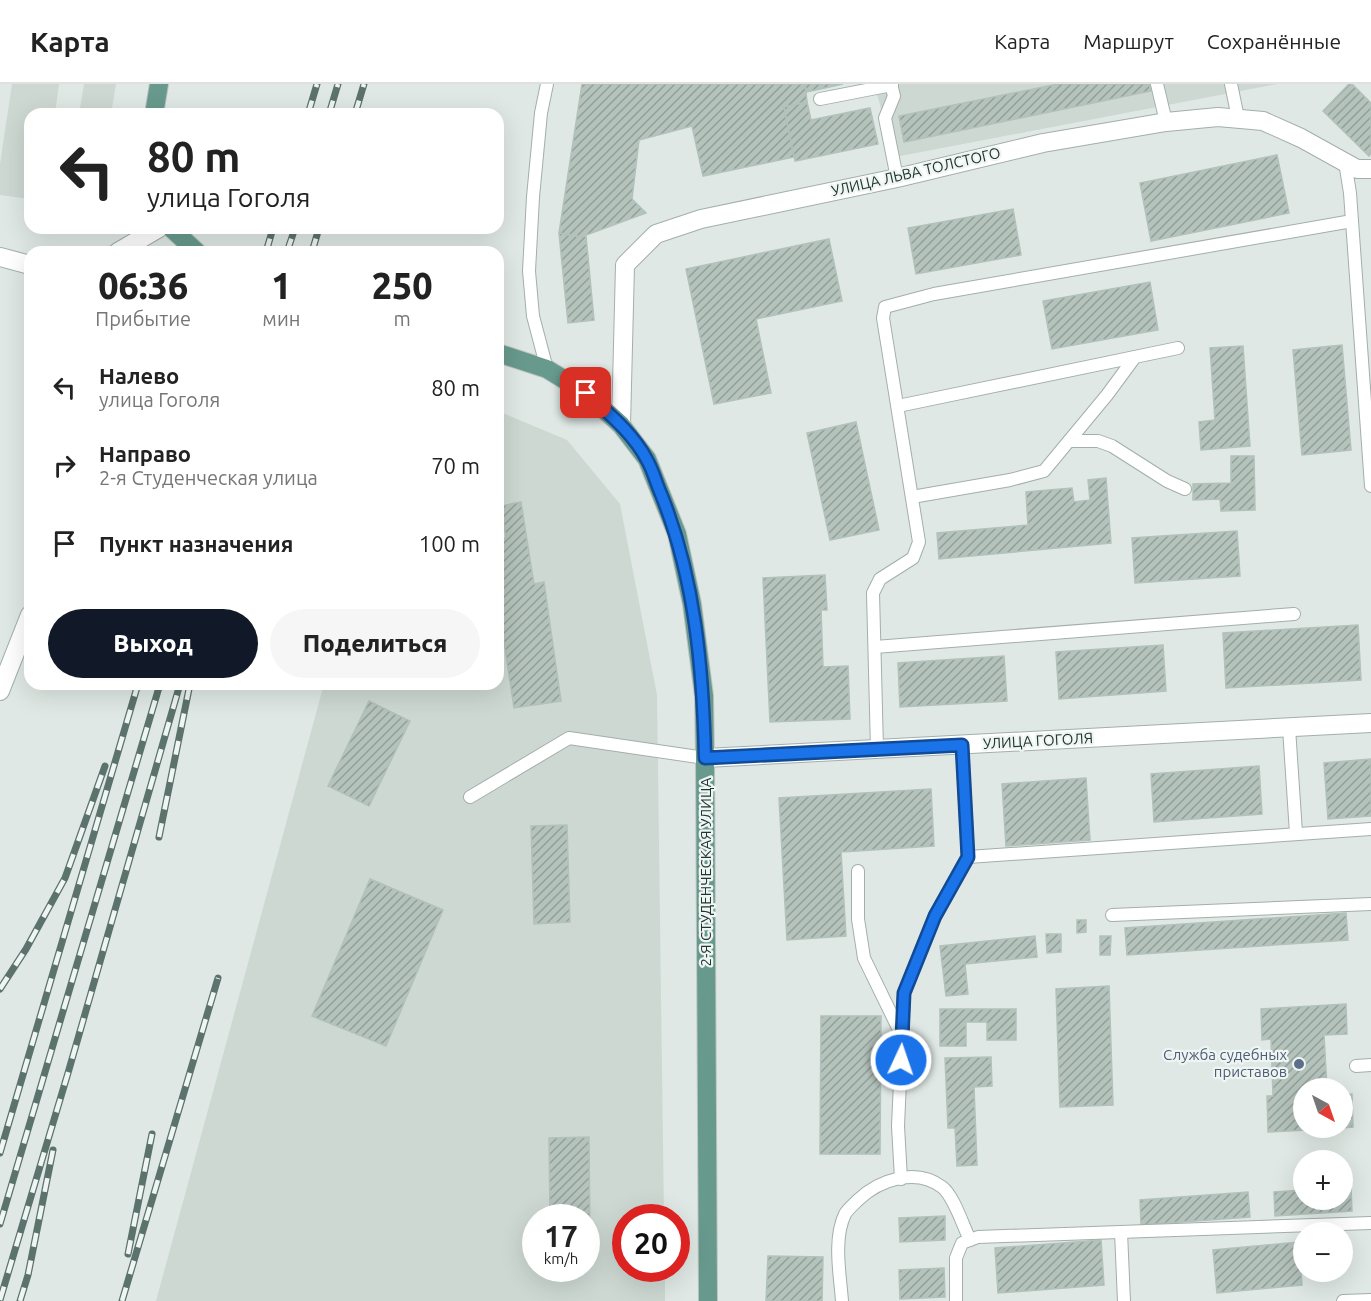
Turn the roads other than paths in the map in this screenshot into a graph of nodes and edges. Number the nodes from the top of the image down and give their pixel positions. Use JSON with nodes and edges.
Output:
{"nodes":[{"id":1,"x":159,"y":84,"type":"edge"},
{"id":2,"x":547,"y":84,"type":"edge"},
{"id":3,"x":1157,"y":84,"type":"edge"},
{"id":4,"x":1231,"y":84,"type":"edge"},
{"id":5,"x":891,"y":85,"type":"edge"},
{"id":6,"x":820,"y":99,"type":"dead end"},
{"id":7,"x":155,"y":108,"type":"edge"},
{"id":8,"x":1238,"y":118,"type":"junction"},
{"id":9,"x":1166,"y":122,"type":"junction"},
{"id":10,"x":1345,"y":162,"type":"junction"},
{"id":11,"x":1371,"y":169,"type":"edge"},
{"id":12,"x":897,"y":178,"type":"junction"},
{"id":13,"x":1352,"y":221,"type":"junction"},
{"id":14,"x":149,"y":234,"type":"edge"},
{"id":15,"x":178,"y":234,"type":"edge"},
{"id":16,"x":128,"y":246,"type":"edge"},
{"id":17,"x":190,"y":246,"type":"edge"},
{"id":18,"x":0,"y":257,"type":"edge"},
{"id":19,"x":24,"y":263,"type":"edge"},
{"id":20,"x":1178,"y":348,"type":"dead end"},
{"id":21,"x":504,"y":355,"type":"edge"},
{"id":22,"x":1135,"y":357,"type":"junction"},
{"id":23,"x":548,"y":369,"type":"junction"},
{"id":24,"x":898,"y":406,"type":"junction"},
{"id":25,"x":621,"y":425,"type":"junction"},
{"id":26,"x":1070,"y":441,"type":"junction"},
{"id":27,"x":1371,"y":486,"type":"edge"},
{"id":28,"x":1185,"y":489,"type":"dead end"},
{"id":29,"x":912,"y":497,"type":"junction"},
{"id":30,"x":1294,"y":614,"type":"dead end"},
{"id":31,"x":24,"y":630,"type":"edge"},
{"id":32,"x":874,"y":647,"type":"junction"},
{"id":33,"x":0,"y":691,"type":"edge"},
{"id":34,"x":1371,"y":723,"type":"edge"},
{"id":35,"x":1289,"y":728,"type":"junction"},
{"id":36,"x":962,"y":745,"type":"junction"},
{"id":37,"x":877,"y":749,"type":"junction"},
{"id":38,"x":705,"y":758,"type":"junction"},
{"id":39,"x":470,"y":797,"type":"dead end"},
{"id":40,"x":1371,"y":829,"type":"edge"},
{"id":41,"x":1296,"y":833,"type":"junction"},
{"id":42,"x":968,"y":857,"type":"junction"},
{"id":43,"x":858,"y":871,"type":"dead end"},
{"id":44,"x":1371,"y":904,"type":"edge"},
{"id":45,"x":1112,"y":915,"type":"dead end"},
{"id":46,"x":902,"y":1038,"type":"junction"},
{"id":47,"x":1371,"y":1065,"type":"edge"},
{"id":48,"x":1356,"y":1066,"type":"dead end"},
{"id":49,"x":901,"y":1179,"type":"junction"},
{"id":50,"x":1371,"y":1223,"type":"edge"},
{"id":51,"x":1121,"y":1232,"type":"junction"},
{"id":52,"x":970,"y":1240,"type":"junction"},
{"id":53,"x":1371,"y":1300,"type":"edge"},
{"id":54,"x":708,"y":1301,"type":"edge"},
{"id":55,"x":842,"y":1301,"type":"edge"},
{"id":56,"x":956,"y":1301,"type":"edge"},
{"id":57,"x":1124,"y":1301,"type":"edge"},
{"id":58,"x":1343,"y":1301,"type":"edge"}],
"edges":[{"from":1,"to":7,"type":"main road"},
{"from":2,"to":23,"type":"lane"},
{"from":3,"to":9,"type":"lane"},
{"from":4,"to":8,"type":"lane"},
{"from":5,"to":6,"type":"lane"},
{"from":5,"to":12,"type":"lane"},
{"from":8,"to":9,"type":"street","name":"УЛИЦА ЛЬВА ТОЛСТОГО"},
{"from":8,"to":10,"type":"street","name":"УЛИЦА ЛЬВА ТОЛСТОГО"},
{"from":9,"to":12,"type":"street","name":"УЛИЦА ЛЬВА ТОЛСТОГО"},
{"from":10,"to":11,"type":"street","name":"УЛИЦА ЛЬВА ТОЛСТОГО"},
{"from":10,"to":13,"type":"lane"},
{"from":12,"to":25,"type":"street","name":"УЛИЦА ЛЬВА ТОЛСТОГО"},
{"from":13,"to":24,"type":"lane"},
{"from":13,"to":27,"type":"lane"},
{"from":14,"to":16,"type":"street"},
{"from":15,"to":17,"type":"main road"},
{"from":18,"to":19,"type":"street"},
{"from":20,"to":22,"type":"lane"},
{"from":21,"to":23,"type":"main road","name":"2-Я СТУДЕНЧЕСКАЯ УЛИЦА"},
{"from":22,"to":24,"type":"lane"},
{"from":22,"to":26,"type":"lane"},
{"from":23,"to":25,"type":"main road","name":"2-Я СТУДЕНЧЕСКАЯ УЛИЦА"},
{"from":24,"to":29,"type":"lane"},
{"from":25,"to":38,"type":"main road","name":"2-Я СТУДЕНЧЕСКАЯ УЛИЦА"},
{"from":26,"to":28,"type":"lane"},
{"from":26,"to":29,"type":"lane"},
{"from":29,"to":32,"type":"lane"},
{"from":30,"to":32,"type":"lane"},
{"from":31,"to":33,"type":"street"},
{"from":32,"to":37,"type":"lane"},
{"from":34,"to":35,"type":"street","name":"УЛИЦА ГОГОЛЯ"},
{"from":35,"to":36,"type":"street","name":"УЛИЦА ГОГОЛЯ"},
{"from":35,"to":41,"type":"lane"},
{"from":36,"to":37,"type":"street","name":"УЛИЦА ГОГОЛЯ"},
{"from":36,"to":42,"type":"lane"},
{"from":37,"to":38,"type":"street","name":"УЛИЦА ГОГОЛЯ"},
{"from":38,"to":39,"type":"lane"},
{"from":38,"to":54,"type":"main road","name":"2-Я СТУДЕНЧЕСКАЯ УЛИЦА"},
{"from":40,"to":41,"type":"lane"},
{"from":41,"to":42,"type":"lane"},
{"from":42,"to":46,"type":"lane"},
{"from":43,"to":46,"type":"lane"},
{"from":44,"to":45,"type":"lane"},
{"from":46,"to":49,"type":"lane"},
{"from":47,"to":48,"type":"lane"},
{"from":49,"to":52,"type":"lane"},
{"from":49,"to":55,"type":"lane"},
{"from":50,"to":51,"type":"lane"},
{"from":51,"to":52,"type":"lane"},
{"from":51,"to":57,"type":"lane"},
{"from":52,"to":56,"type":"lane"},
{"from":53,"to":58,"type":"lane"}]}
